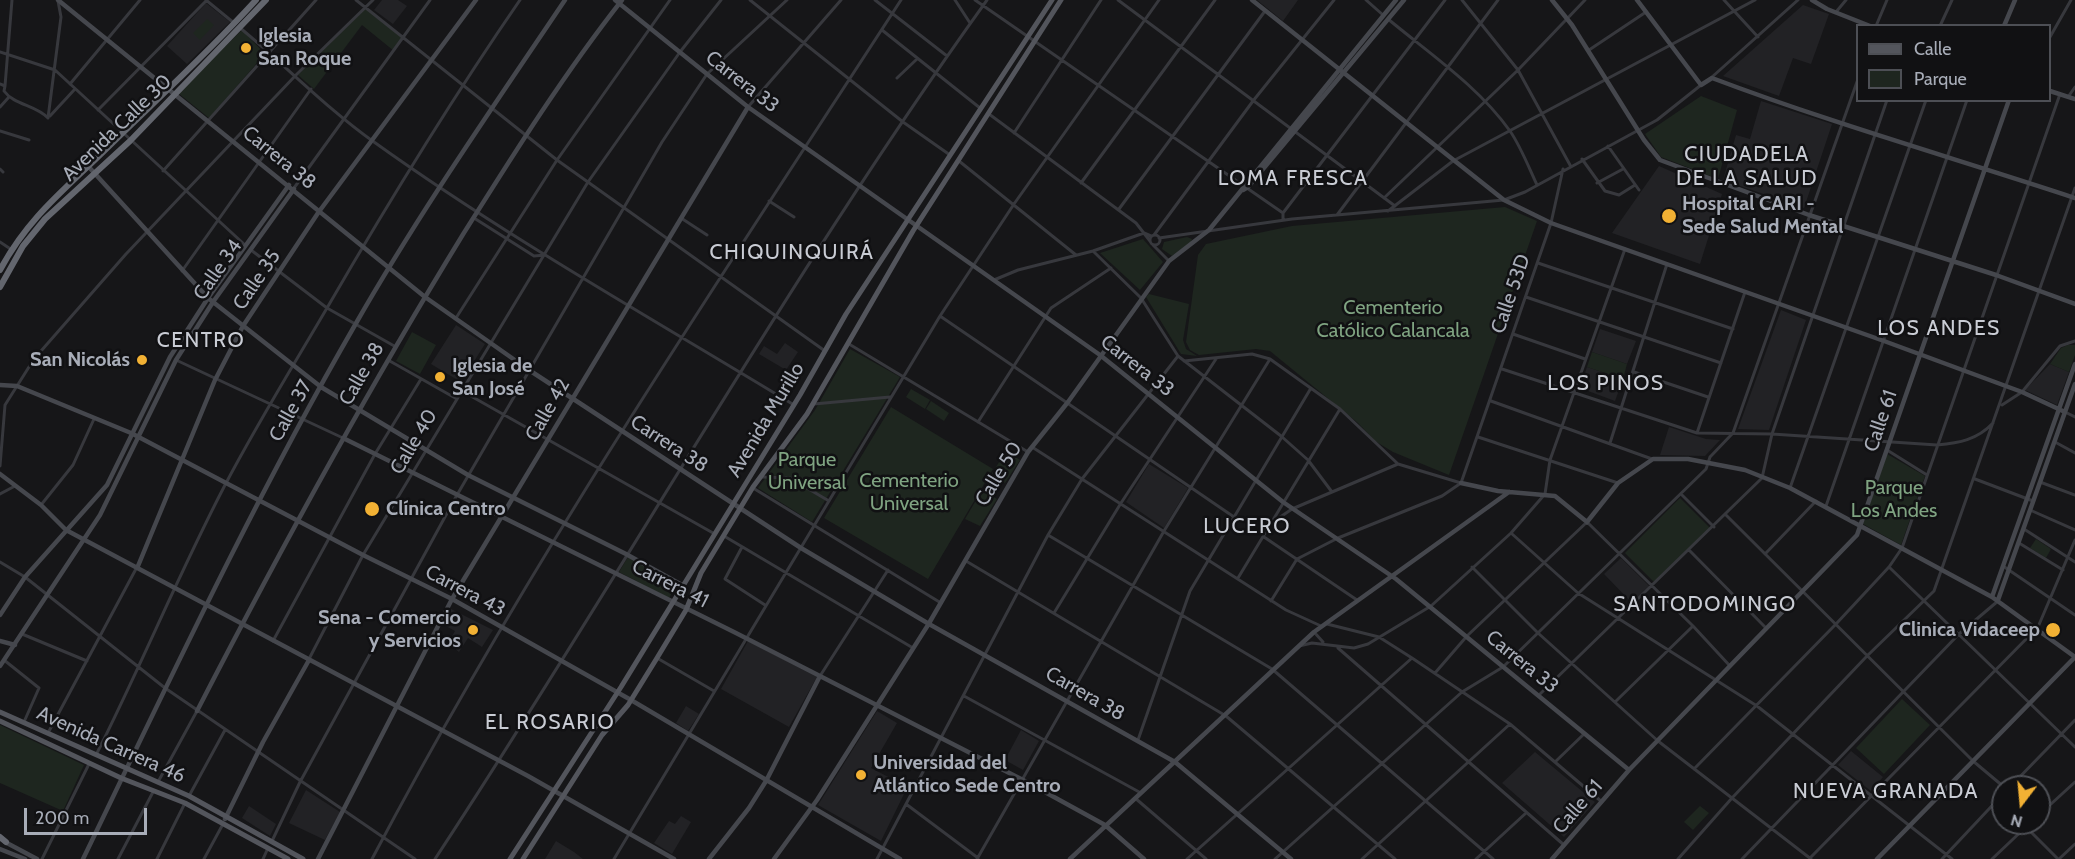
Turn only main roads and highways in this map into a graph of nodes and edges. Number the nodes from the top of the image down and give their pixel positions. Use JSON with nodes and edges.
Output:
{"nodes":[{"id":1,"x":256,"y":0,"type":"edge"},
{"id":2,"x":267,"y":0,"type":"edge"},
{"id":3,"x":1052,"y":0,"type":"edge"},
{"id":4,"x":1061,"y":0,"type":"edge"},
{"id":5,"x":237,"y":26,"type":"junction"},
{"id":6,"x":0,"y":270,"type":"edge"},
{"id":7,"x":0,"y":287,"type":"edge"},
{"id":8,"x":0,"y":712,"type":"edge"},
{"id":9,"x":0,"y":721,"type":"edge"},
{"id":10,"x":288,"y":859,"type":"edge"},
{"id":11,"x":303,"y":859,"type":"edge"},
{"id":12,"x":510,"y":859,"type":"edge"},
{"id":13,"x":523,"y":859,"type":"edge"}],
"edges":[{"from":1,"to":5,"type":"highway","name":"Avenida Calle 30"},
{"from":2,"to":5,"type":"highway","name":"Avenida Calle 30"},
{"from":3,"to":12,"type":"main road","name":"Avenida Murillo"},
{"from":4,"to":13,"type":"main road","name":"Avenida Murillo"},
{"from":5,"to":6,"type":"highway","name":"Avenida Calle 30"},
{"from":5,"to":7,"type":"highway","name":"Avenida Calle 30"},
{"from":8,"to":11,"type":"main road","name":"Avenida Carrera 46"},
{"from":9,"to":10,"type":"main road","name":"Avenida Carrera 46"}]}
